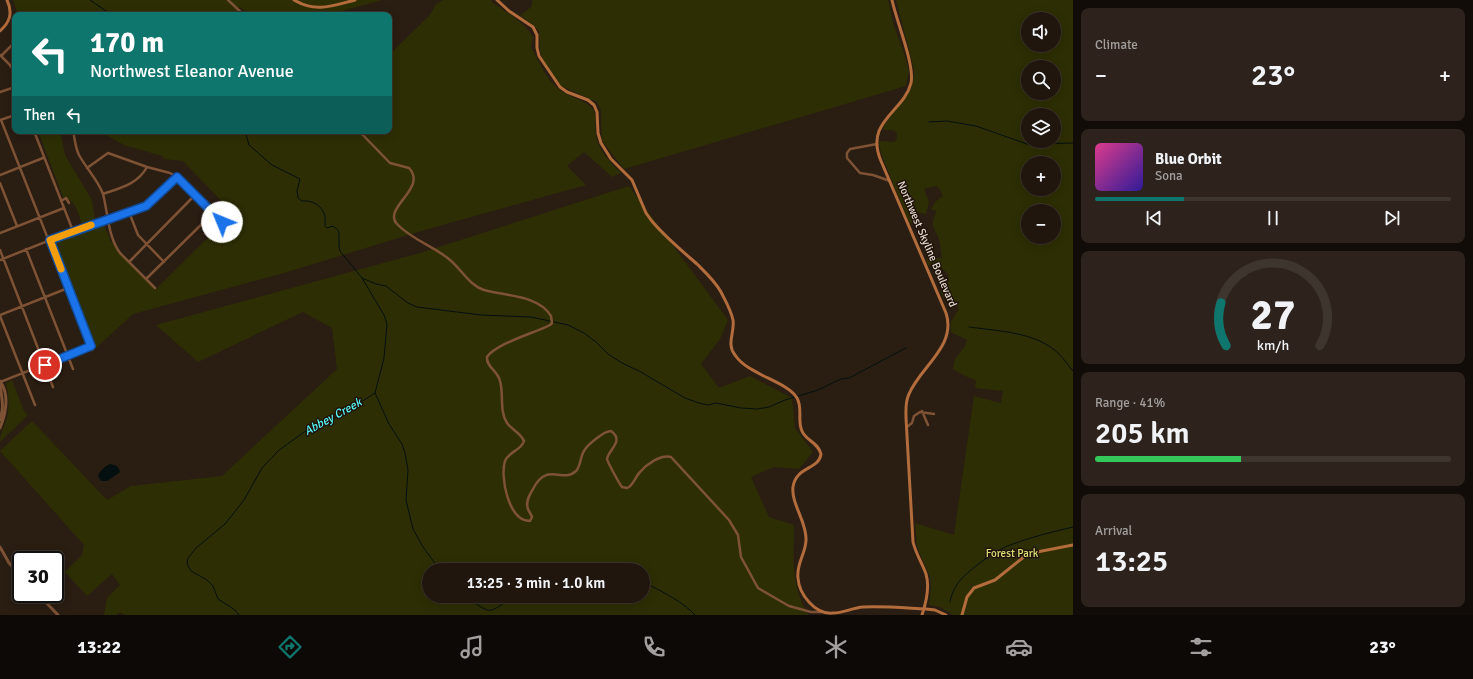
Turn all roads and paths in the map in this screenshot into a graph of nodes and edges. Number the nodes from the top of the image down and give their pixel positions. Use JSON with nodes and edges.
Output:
{"nodes":[{"id":1,"x":7,"y":0,"type":"edge"},
{"id":2,"x":228,"y":0,"type":"edge"},
{"id":3,"x":294,"y":0,"type":"edge"},
{"id":4,"x":355,"y":0,"type":"edge"},
{"id":5,"x":497,"y":0,"type":"edge"},
{"id":6,"x":892,"y":0,"type":"edge"},
{"id":7,"x":241,"y":12,"type":"edge"},
{"id":8,"x":0,"y":31,"type":"edge"},
{"id":9,"x":12,"y":45,"type":"edge"},
{"id":10,"x":1,"y":55,"type":"edge"},
{"id":11,"x":12,"y":68,"type":"edge"},
{"id":12,"x":12,"y":88,"type":"edge"},
{"id":13,"x":0,"y":92,"type":"edge"},
{"id":14,"x":12,"y":116,"type":"edge"},
{"id":15,"x":1,"y":120,"type":"edge"},
{"id":16,"x":35,"y":134,"type":"edge"},
{"id":17,"x":74,"y":134,"type":"edge"},
{"id":18,"x":362,"y":134,"type":"edge"},
{"id":19,"x":877,"y":144,"type":"junction"},
{"id":20,"x":43,"y":158,"type":"junction"},
{"id":21,"x":20,"y":167,"type":"junction"},
{"id":22,"x":147,"y":167,"type":"junction"},
{"id":23,"x":87,"y":168,"type":"junction"},
{"id":24,"x":0,"y":175,"type":"edge"},
{"id":25,"x":177,"y":177,"type":"junction"},
{"id":26,"x":890,"y":181,"type":"junction"},
{"id":27,"x":0,"y":183,"type":"edge"},
{"id":28,"x":103,"y":194,"type":"junction"},
{"id":29,"x":195,"y":195,"type":"junction"},
{"id":30,"x":61,"y":201,"type":"junction"},
{"id":31,"x":70,"y":203,"type":"dead end"},
{"id":32,"x":64,"y":208,"type":"junction"},
{"id":33,"x":129,"y":212,"type":"junction"},
{"id":34,"x":213,"y":213,"type":"junction"},
{"id":35,"x":41,"y":217,"type":"junction"},
{"id":36,"x":108,"y":219,"type":"junction"},
{"id":37,"x":222,"y":222,"type":"dead end"},
{"id":38,"x":17,"y":226,"type":"junction"},
{"id":39,"x":73,"y":232,"type":"junction"},
{"id":40,"x":0,"y":233,"type":"edge"},
{"id":41,"x":50,"y":240,"type":"junction"},
{"id":42,"x":146,"y":244,"type":"junction"},
{"id":43,"x":26,"y":249,"type":"junction"},
{"id":44,"x":0,"y":250,"type":"edge"},
{"id":45,"x":2,"y":259,"type":"edge"},
{"id":46,"x":129,"y":262,"type":"junction"},
{"id":47,"x":164,"y":262,"type":"junction"},
{"id":48,"x":146,"y":279,"type":"junction"},
{"id":49,"x":68,"y":288,"type":"junction"},
{"id":50,"x":155,"y":288,"type":"dead end"},
{"id":51,"x":45,"y":297,"type":"junction"},
{"id":52,"x":22,"y":306,"type":"junction"},
{"id":53,"x":0,"y":316,"type":"edge"},
{"id":54,"x":91,"y":346,"type":"junction"},
{"id":55,"x":92,"y":350,"type":"dead end"},
{"id":56,"x":67,"y":356,"type":"junction"},
{"id":57,"x":45,"y":365,"type":"junction"},
{"id":58,"x":73,"y":369,"type":"dead end"},
{"id":59,"x":22,"y":374,"type":"junction"},
{"id":60,"x":0,"y":382,"type":"edge"},
{"id":61,"x":53,"y":387,"type":"dead end"},
{"id":62,"x":34,"y":405,"type":"dead end"},
{"id":63,"x":922,"y":412,"type":"junction"},
{"id":64,"x":934,"y":414,"type":"dead end"},
{"id":65,"x":0,"y":420,"type":"edge"},
{"id":66,"x":928,"y":424,"type":"dead end"},
{"id":67,"x":907,"y":427,"type":"junction"},
{"id":68,"x":0,"y":428,"type":"edge"},
{"id":69,"x":1073,"y":545,"type":"edge"},
{"id":70,"x":0,"y":548,"type":"edge"},
{"id":71,"x":12,"y":565,"type":"edge"},
{"id":72,"x":47,"y":603,"type":"edge"},
{"id":73,"x":924,"y":609,"type":"junction"},
{"id":74,"x":823,"y":612,"type":"junction"},
{"id":75,"x":58,"y":615,"type":"edge"},
{"id":76,"x":922,"y":615,"type":"edge"},
{"id":77,"x":946,"y":615,"type":"edge"},
{"id":78,"x":962,"y":615,"type":"edge"}],
"edges":[{"from":1,"to":8,"type":"main road"},
{"from":2,"to":7,"type":"street"},
{"from":3,"to":4,"type":"main road"},
{"from":5,"to":74,"type":"main road"},
{"from":6,"to":19,"type":"main road","name":"Northwest Skyline Boulevard"},
{"from":9,"to":10,"type":"street"},
{"from":10,"to":11,"type":"street"},
{"from":12,"to":13,"type":"street"},
{"from":14,"to":15,"type":"street"},
{"from":15,"to":21,"type":"street"},
{"from":16,"to":20,"type":"street"},
{"from":17,"to":23,"type":"street"},
{"from":18,"to":74,"type":"street"},
{"from":19,"to":26,"type":"main road","name":"Northwest Skyline Boulevard"},
{"from":19,"to":26,"type":"street"},
{"from":20,"to":21,"type":"street"},
{"from":20,"to":30,"type":"street"},
{"from":21,"to":24,"type":"street"},
{"from":21,"to":35,"type":"street"},
{"from":22,"to":23,"type":"street"},
{"from":22,"to":25,"type":"street"},
{"from":22,"to":28,"type":"street"},
{"from":23,"to":28,"type":"street"},
{"from":25,"to":29,"type":"street"},
{"from":25,"to":33,"type":"street"},
{"from":26,"to":67,"type":"main road","name":"Northwest Skyline Boulevard"},
{"from":27,"to":38,"type":"street"},
{"from":28,"to":36,"type":"street"},
{"from":29,"to":34,"type":"street"},
{"from":29,"to":42,"type":"street"},
{"from":30,"to":31,"type":"street"},
{"from":30,"to":32,"type":"street"},
{"from":32,"to":35,"type":"street"},
{"from":32,"to":39,"type":"street"},
{"from":33,"to":36,"type":"street"},
{"from":33,"to":42,"type":"street"},
{"from":34,"to":37,"type":"street"},
{"from":34,"to":47,"type":"street"},
{"from":35,"to":38,"type":"street"},
{"from":35,"to":41,"type":"street"},
{"from":36,"to":39,"type":"street"},
{"from":36,"to":46,"type":"street"},
{"from":38,"to":40,"type":"street"},
{"from":39,"to":41,"type":"street"},
{"from":41,"to":43,"type":"street"},
{"from":41,"to":49,"type":"street"},
{"from":42,"to":46,"type":"street"},
{"from":42,"to":47,"type":"street"},
{"from":43,"to":45,"type":"street"},
{"from":43,"to":51,"type":"street"},
{"from":44,"to":45,"type":"street"},
{"from":45,"to":52,"type":"street"},
{"from":46,"to":48,"type":"street"},
{"from":47,"to":48,"type":"street"},
{"from":48,"to":50,"type":"street"},
{"from":49,"to":51,"type":"street"},
{"from":49,"to":54,"type":"street"},
{"from":51,"to":52,"type":"street"},
{"from":51,"to":56,"type":"street"},
{"from":52,"to":53,"type":"street"},
{"from":52,"to":57,"type":"street"},
{"from":53,"to":59,"type":"street"},
{"from":54,"to":55,"type":"street"},
{"from":54,"to":56,"type":"street"},
{"from":56,"to":57,"type":"street"},
{"from":56,"to":58,"type":"street"},
{"from":57,"to":59,"type":"street"},
{"from":57,"to":61,"type":"street"},
{"from":59,"to":60,"type":"street"},
{"from":59,"to":62,"type":"street"},
{"from":60,"to":65,"type":"street"},
{"from":60,"to":68,"type":"street"},
{"from":63,"to":64,"type":"street"},
{"from":63,"to":66,"type":"street"},
{"from":63,"to":67,"type":"street"},
{"from":67,"to":73,"type":"main road","name":"Northwest Skyline Boulevard"},
{"from":69,"to":78,"type":"main road"},
{"from":70,"to":71,"type":"street"},
{"from":72,"to":75,"type":"street"},
{"from":73,"to":74,"type":"main road"},
{"from":73,"to":76,"type":"main road","name":"Northwest Skyline Boulevard"},
{"from":73,"to":77,"type":"main road"}]}
